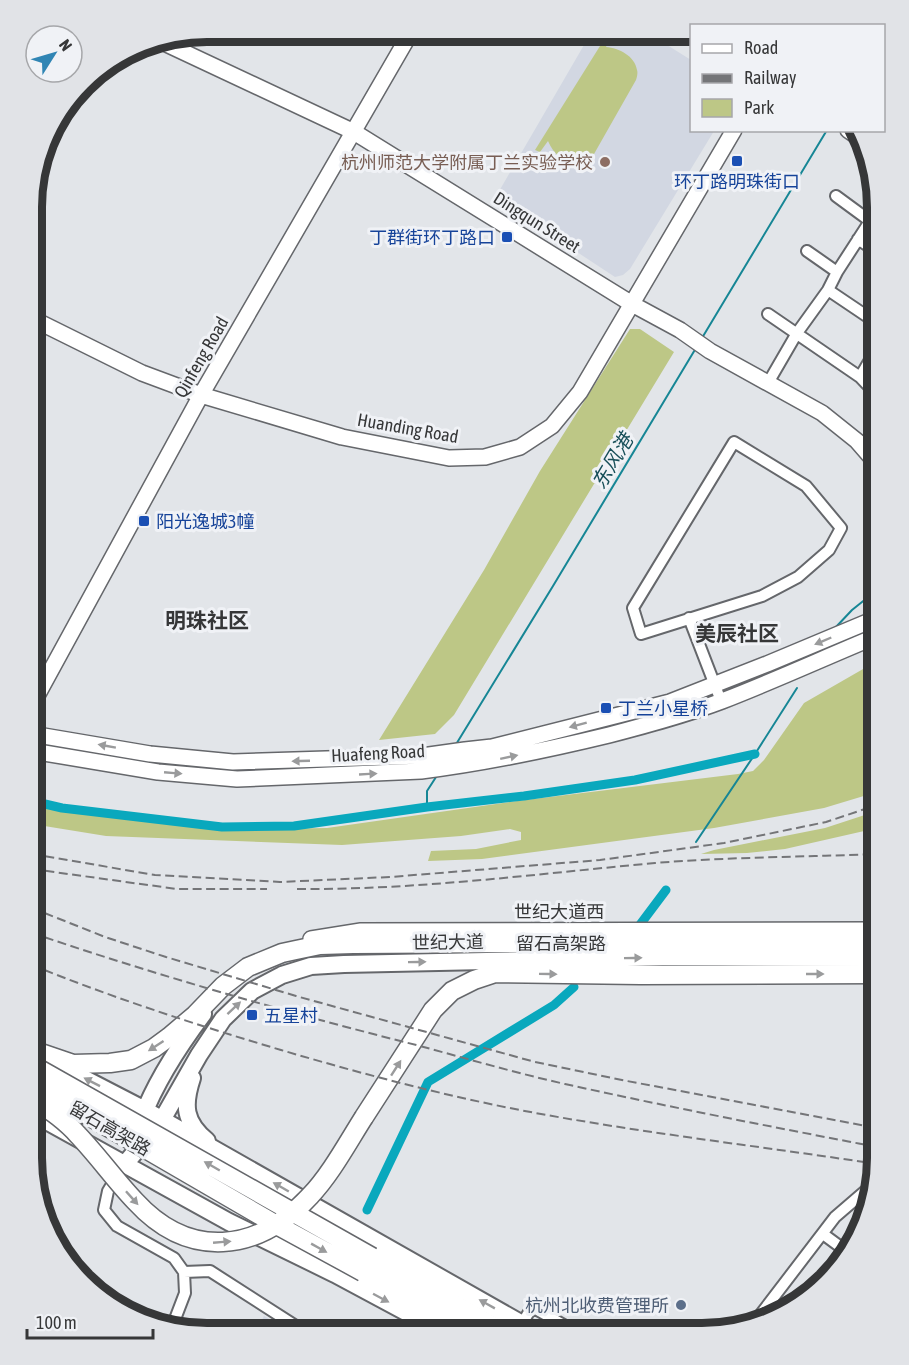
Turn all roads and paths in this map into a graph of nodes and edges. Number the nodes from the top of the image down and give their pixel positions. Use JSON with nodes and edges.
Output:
{"nodes":[{"id":1,"x":405,"y":42,"type":"edge"},
{"id":2,"x":171,"y":46,"type":"edge"},
{"id":3,"x":354,"y":132,"type":"junction"},
{"id":4,"x":733,"y":132,"type":"edge"},
{"id":5,"x":836,"y":196,"type":"dead end"},
{"id":6,"x":867,"y":218,"type":"edge"},
{"id":7,"x":867,"y":230,"type":"edge"},
{"id":8,"x":858,"y":239,"type":"junction"},
{"id":9,"x":867,"y":245,"type":"edge"},
{"id":10,"x":807,"y":251,"type":"dead end"},
{"id":11,"x":837,"y":272,"type":"junction"},
{"id":12,"x":828,"y":290,"type":"junction"},
{"id":13,"x":632,"y":304,"type":"junction"},
{"id":14,"x":768,"y":314,"type":"dead end"},
{"id":15,"x":867,"y":317,"type":"edge"},
{"id":16,"x":42,"y":323,"type":"edge"},
{"id":17,"x":797,"y":333,"type":"junction"},
{"id":18,"x":867,"y":366,"type":"edge"},
{"id":19,"x":860,"y":377,"type":"junction"},
{"id":20,"x":768,"y":383,"type":"junction"},
{"id":21,"x":867,"y":384,"type":"edge"},
{"id":22,"x":201,"y":395,"type":"junction"},
{"id":23,"x":867,"y":452,"type":"edge"},
{"id":24,"x":689,"y":618,"type":"junction"},
{"id":25,"x":867,"y":622,"type":"edge"},
{"id":26,"x":867,"y":640,"type":"edge"},
{"id":27,"x":714,"y":685,"type":"junction"},
{"id":28,"x":42,"y":687,"type":"edge"},
{"id":29,"x":721,"y":701,"type":"junction"},
{"id":30,"x":42,"y":736,"type":"edge"},
{"id":31,"x":42,"y":753,"type":"edge"},
{"id":32,"x":422,"y":764,"type":"junction"},
{"id":33,"x":867,"y":930,"type":"edge"},
{"id":34,"x":867,"y":941,"type":"edge"},
{"id":35,"x":850,"y":958,"type":"junction"},
{"id":36,"x":867,"y":958,"type":"edge"},
{"id":37,"x":867,"y":964,"type":"edge"},
{"id":38,"x":248,"y":968,"type":"junction"},
{"id":39,"x":867,"y":974,"type":"edge"},
{"id":40,"x":223,"y":986,"type":"junction"},
{"id":41,"x":42,"y":1054,"type":"edge"},
{"id":42,"x":199,"y":1055,"type":"junction"},
{"id":43,"x":42,"y":1056,"type":"edge"},
{"id":44,"x":42,"y":1071,"type":"edge"},
{"id":45,"x":42,"y":1089,"type":"edge"},
{"id":46,"x":42,"y":1105,"type":"edge"},
{"id":47,"x":145,"y":1110,"type":"junction"},
{"id":48,"x":42,"y":1119,"type":"edge"},
{"id":49,"x":162,"y":1120,"type":"junction"},
{"id":50,"x":42,"y":1122,"type":"edge"},
{"id":51,"x":52,"y":1125,"type":"junction"},
{"id":52,"x":227,"y":1157,"type":"junction"},
{"id":53,"x":125,"y":1164,"type":"junction"},
{"id":54,"x":863,"y":1193,"type":"edge"},
{"id":55,"x":823,"y":1234,"type":"junction"},
{"id":56,"x":841,"y":1247,"type":"edge"},
{"id":57,"x":368,"y":1265,"type":"junction"},
{"id":58,"x":184,"y":1272,"type":"junction"},
{"id":59,"x":764,"y":1310,"type":"edge"},
{"id":60,"x":526,"y":1317,"type":"dead end"},
{"id":61,"x":175,"y":1320,"type":"edge"},
{"id":62,"x":291,"y":1323,"type":"edge"},
{"id":63,"x":426,"y":1323,"type":"edge"},
{"id":64,"x":456,"y":1323,"type":"edge"},
{"id":65,"x":485,"y":1323,"type":"edge"},
{"id":66,"x":520,"y":1323,"type":"edge"},
{"id":67,"x":560,"y":1323,"type":"edge"}],
"edges":[{"from":1,"to":3,"type":"main road","name":"Qinfeng Road"},
{"from":2,"to":3,"type":"main road","name":"Dingqun Street"},
{"from":3,"to":13,"type":"main road","name":"Dingqun Street"},
{"from":3,"to":22,"type":"main road","name":"Qinfeng Road"},
{"from":4,"to":13,"type":"main road","name":"Huanding Road"},
{"from":5,"to":6,"type":"street"},
{"from":7,"to":8,"type":"street"},
{"from":8,"to":9,"type":"street"},
{"from":8,"to":11,"type":"street"},
{"from":10,"to":11,"type":"street"},
{"from":11,"to":12,"type":"street"},
{"from":12,"to":15,"type":"street"},
{"from":12,"to":17,"type":"street"},
{"from":13,"to":20,"type":"main road","name":"Dingqun Street"},
{"from":13,"to":22,"type":"main road","name":"Huanding Road"},
{"from":14,"to":17,"type":"street"},
{"from":16,"to":22,"type":"main road","name":"Huanding Road"},
{"from":17,"to":19,"type":"street"},
{"from":17,"to":20,"type":"street"},
{"from":18,"to":19,"type":"street"},
{"from":19,"to":21,"type":"street"},
{"from":20,"to":23,"type":"main road","name":"Dingqun Street"},
{"from":22,"to":28,"type":"main road","name":"Qinfeng Road"},
{"from":24,"to":24,"type":"street"},
{"from":24,"to":27,"type":"street"},
{"from":25,"to":27,"type":"main road","name":"Huafeng Road","one_way":true},
{"from":26,"to":29,"type":"main road","name":"Huafeng Road"},
{"from":27,"to":29,"type":"street"},
{"from":27,"to":32,"type":"main road","name":"Huafeng Road","one_way":true},
{"from":32,"to":29,"type":"main road","name":"Huafeng Road","one_way":true},
{"from":32,"to":30,"type":"main road","name":"Huafeng Road","one_way":true},
{"from":31,"to":32,"type":"main road","name":"Huafeng Road","one_way":true},
{"from":33,"to":38,"type":"main road","name":"世纪大道西"},
{"from":34,"to":38,"type":"highway","name":"留石高架路"},
{"from":35,"to":36,"type":"main road","name":"世纪大道"},
{"from":35,"to":37,"type":"main road"},
{"from":42,"to":35,"type":"main road","name":"世纪大道","one_way":true},
{"from":38,"to":40,"type":"highway","name":"留石高架路"},
{"from":46,"to":39,"type":"highway","one_way":true,"bridge":true},
{"from":40,"to":41,"type":"highway","name":"留石高架路","one_way":true},
{"from":40,"to":47,"type":"main road"},
{"from":42,"to":49,"type":"main road"},
{"from":42,"to":52,"type":"main road"},
{"from":47,"to":43,"type":"main road","one_way":true},
{"from":57,"to":44,"type":"highway","name":"留石高架路","one_way":true,"bridge":true},
{"from":45,"to":57,"type":"highway","name":"留石高架路","one_way":true,"bridge":true},
{"from":47,"to":49,"type":"main road"},
{"from":47,"to":53,"type":"main road"},
{"from":48,"to":51,"type":"main road"},
{"from":49,"to":52,"type":"main road"},
{"from":49,"to":53,"type":"main road"},
{"from":50,"to":51,"type":"main road"},
{"from":51,"to":53,"type":"main road"},
{"from":66,"to":52,"type":"main road","one_way":true},
{"from":53,"to":58,"type":"street"},
{"from":53,"to":63,"type":"main road","one_way":true},
{"from":54,"to":55,"type":"street"},
{"from":55,"to":56,"type":"street"},
{"from":55,"to":59,"type":"street"},
{"from":57,"to":64,"type":"highway","name":"留石高架路"},
{"from":57,"to":65,"type":"highway","name":"留石高架路"},
{"from":58,"to":61,"type":"street"},
{"from":58,"to":62,"type":"street"},
{"from":60,"to":67,"type":"street"}]}
